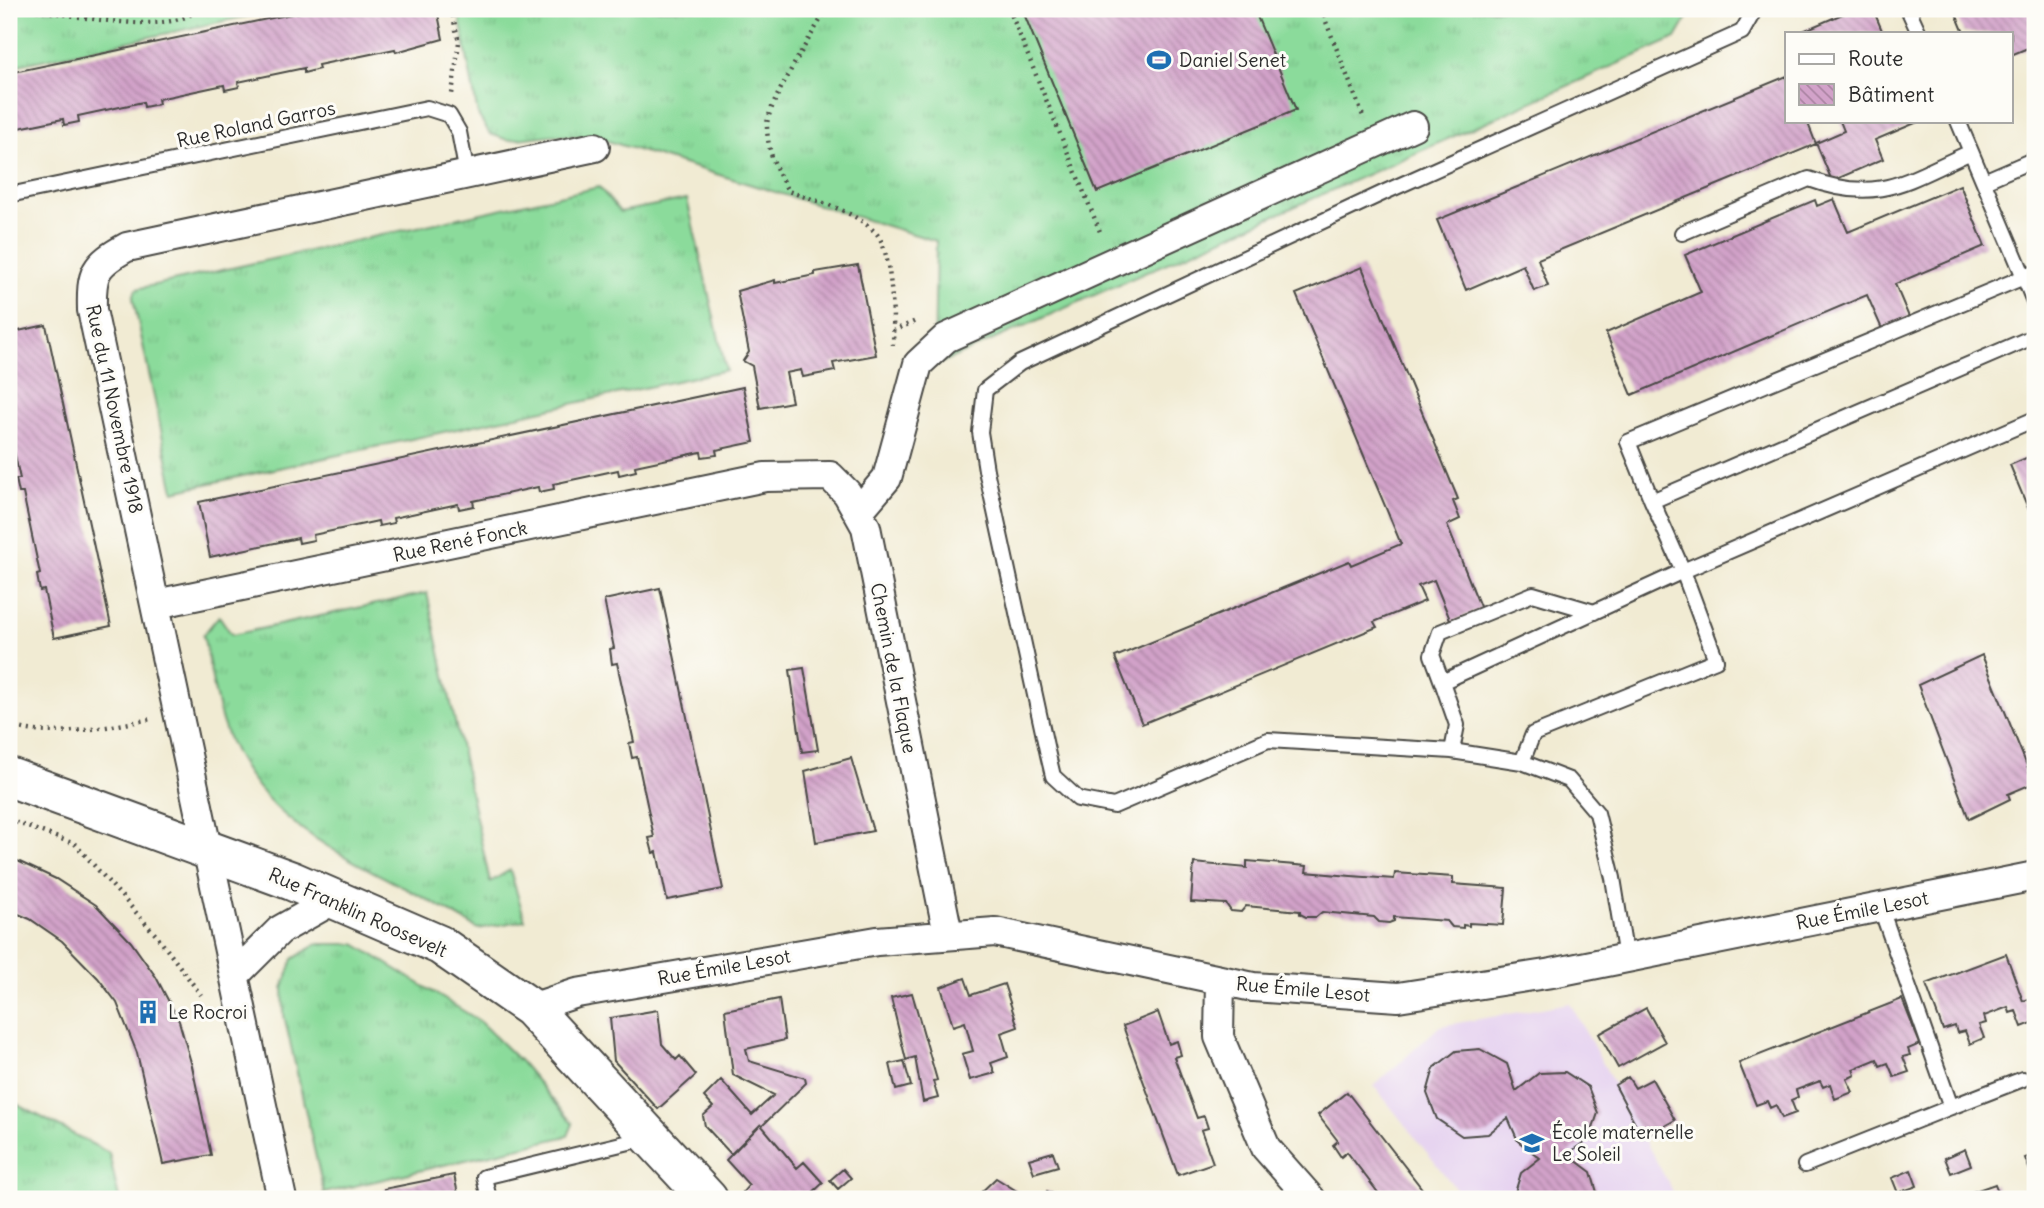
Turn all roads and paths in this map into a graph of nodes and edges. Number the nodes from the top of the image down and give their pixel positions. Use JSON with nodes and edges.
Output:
{"nodes":[{"id":1,"x":19,"y":9,"type":"edge"},
{"id":2,"x":30,"y":9,"type":"edge"},
{"id":3,"x":198,"y":9,"type":"edge"},
{"id":4,"x":451,"y":9,"type":"edge"},
{"id":5,"x":827,"y":9,"type":"edge"},
{"id":6,"x":1009,"y":9,"type":"edge"},
{"id":7,"x":1321,"y":9,"type":"edge"},
{"id":8,"x":1755,"y":9,"type":"edge"},
{"id":9,"x":1908,"y":9,"type":"edge"},
{"id":10,"x":9,"y":17,"type":"edge"},
{"id":11,"x":1919,"y":32,"type":"edge"},
{"id":12,"x":449,"y":115,"type":"junction"},
{"id":13,"x":1364,"y":119,"type":"dead end"},
{"id":14,"x":1958,"y":122,"type":"edge"},
{"id":15,"x":1413,"y":126,"type":"dead end"},
{"id":16,"x":596,"y":147,"type":"dead end"},
{"id":17,"x":1971,"y":152,"type":"junction"},
{"id":18,"x":2035,"y":159,"type":"edge"},
{"id":19,"x":467,"y":174,"type":"junction"},
{"id":20,"x":1984,"y":181,"type":"junction"},
{"id":21,"x":9,"y":195,"type":"edge"},
{"id":22,"x":1682,"y":233,"type":"dead end"},
{"id":23,"x":1103,"y":238,"type":"dead end"},
{"id":24,"x":2030,"y":275,"type":"edge"},
{"id":25,"x":2035,"y":304,"type":"edge"},
{"id":26,"x":2035,"y":336,"type":"edge"},
{"id":27,"x":892,"y":358,"type":"dead end"},
{"id":28,"x":2035,"y":419,"type":"edge"},
{"id":29,"x":765,"y":477,"type":"joint"},
{"id":30,"x":1652,"y":501,"type":"junction"},
{"id":31,"x":858,"y":512,"type":"junction"},
{"id":32,"x":1683,"y":571,"type":"junction"},
{"id":33,"x":156,"y":604,"type":"junction"},
{"id":34,"x":1594,"y":612,"type":"junction"},
{"id":35,"x":1442,"y":682,"type":"junction"},
{"id":36,"x":179,"y":713,"type":"junction"},
{"id":37,"x":9,"y":724,"type":"edge"},
{"id":38,"x":1452,"y":751,"type":"junction"},
{"id":39,"x":1522,"y":762,"type":"junction"},
{"id":40,"x":9,"y":777,"type":"edge"},
{"id":41,"x":9,"y":820,"type":"edge"},
{"id":42,"x":209,"y":850,"type":"junction"},
{"id":43,"x":2035,"y":877,"type":"edge"},
{"id":44,"x":335,"y":899,"type":"junction"},
{"id":45,"x":1880,"y":906,"type":"junction"},
{"id":46,"x":948,"y":934,"type":"junction"},
{"id":47,"x":1626,"y":958,"type":"junction"},
{"id":48,"x":235,"y":975,"type":"junction"},
{"id":49,"x":1220,"y":980,"type":"junction"},
{"id":50,"x":201,"y":995,"type":"dead end"},
{"id":51,"x":531,"y":1008,"type":"junction"},
{"id":52,"x":2023,"y":1079,"type":"dead end"},
{"id":53,"x":1951,"y":1107,"type":"junction"},
{"id":54,"x":650,"y":1137,"type":"junction"},
{"id":55,"x":1805,"y":1165,"type":"dead end"},
{"id":56,"x":694,"y":1194,"type":"edge"},
{"id":57,"x":282,"y":1199,"type":"edge"},
{"id":58,"x":489,"y":1199,"type":"edge"},
{"id":59,"x":1311,"y":1199,"type":"edge"}],
"edges":[{"from":1,"to":10,"type":"path"},
{"from":2,"to":3,"type":"path"},
{"from":4,"to":12,"type":"path"},
{"from":5,"to":27,"type":"path"},
{"from":6,"to":23,"type":"path"},
{"from":7,"to":13,"type":"path"},
{"from":8,"to":38,"type":"lane"},
{"from":9,"to":11,"type":"lane"},
{"from":12,"to":19,"type":"lane"},
{"from":12,"to":21,"type":"lane","name":"Rue Roland Garros"},
{"from":14,"to":17,"type":"lane"},
{"from":15,"to":31,"type":"street"},
{"from":16,"to":19,"type":"street","name":"Rue du 11 Novembre 1918"},
{"from":17,"to":20,"type":"lane"},
{"from":17,"to":22,"type":"lane"},
{"from":18,"to":20,"type":"lane"},
{"from":19,"to":33,"type":"street","name":"Rue du 11 Novembre 1918"},
{"from":20,"to":24,"type":"lane"},
{"from":24,"to":25,"type":"lane"},
{"from":24,"to":30,"type":"lane"},
{"from":26,"to":30,"type":"lane"},
{"from":28,"to":32,"type":"lane"},
{"from":29,"to":31,"type":"street","name":"Chemin de la Flaque"},
{"from":29,"to":33,"type":"street","name":"Rue René Fonck"},
{"from":30,"to":32,"type":"lane"},
{"from":31,"to":46,"type":"street","name":"Chemin de la Flaque"},
{"from":32,"to":34,"type":"lane"},
{"from":32,"to":39,"type":"lane"},
{"from":33,"to":36,"type":"street","name":"Rue du 11 Novembre 1918"},
{"from":34,"to":35,"type":"lane"},
{"from":34,"to":35,"type":"lane"},
{"from":35,"to":38,"type":"lane"},
{"from":36,"to":37,"type":"path"},
{"from":36,"to":42,"type":"street","name":"Rue du 11 Novembre 1918"},
{"from":38,"to":39,"type":"lane"},
{"from":39,"to":47,"type":"lane"},
{"from":40,"to":42,"type":"main road","name":"Rue Franklin Roosevelt"},
{"from":41,"to":50,"type":"path"},
{"from":42,"to":44,"type":"main road","name":"Rue Franklin Roosevelt"},
{"from":42,"to":48,"type":"street","name":"Rue du 11 Novembre 1918"},
{"from":43,"to":45,"type":"street","name":"Rue Émile Lesot"},
{"from":44,"to":48,"type":"street"},
{"from":44,"to":51,"type":"main road","name":"Rue Franklin Roosevelt"},
{"from":45,"to":47,"type":"street","name":"Rue Émile Lesot"},
{"from":45,"to":53,"type":"lane"},
{"from":46,"to":49,"type":"street","name":"Rue Émile Lesot"},
{"from":46,"to":51,"type":"street","name":"Rue Émile Lesot"},
{"from":47,"to":49,"type":"street","name":"Rue Émile Lesot"},
{"from":48,"to":57,"type":"street","name":"Rue du 11 Novembre 1918"},
{"from":49,"to":59,"type":"street"},
{"from":51,"to":54,"type":"main road","name":"Rue Franklin Roosevelt"},
{"from":52,"to":53,"type":"lane"},
{"from":53,"to":55,"type":"lane"},
{"from":54,"to":56,"type":"main road","name":"Rue Franklin Roosevelt"},
{"from":54,"to":58,"type":"lane"}]}
